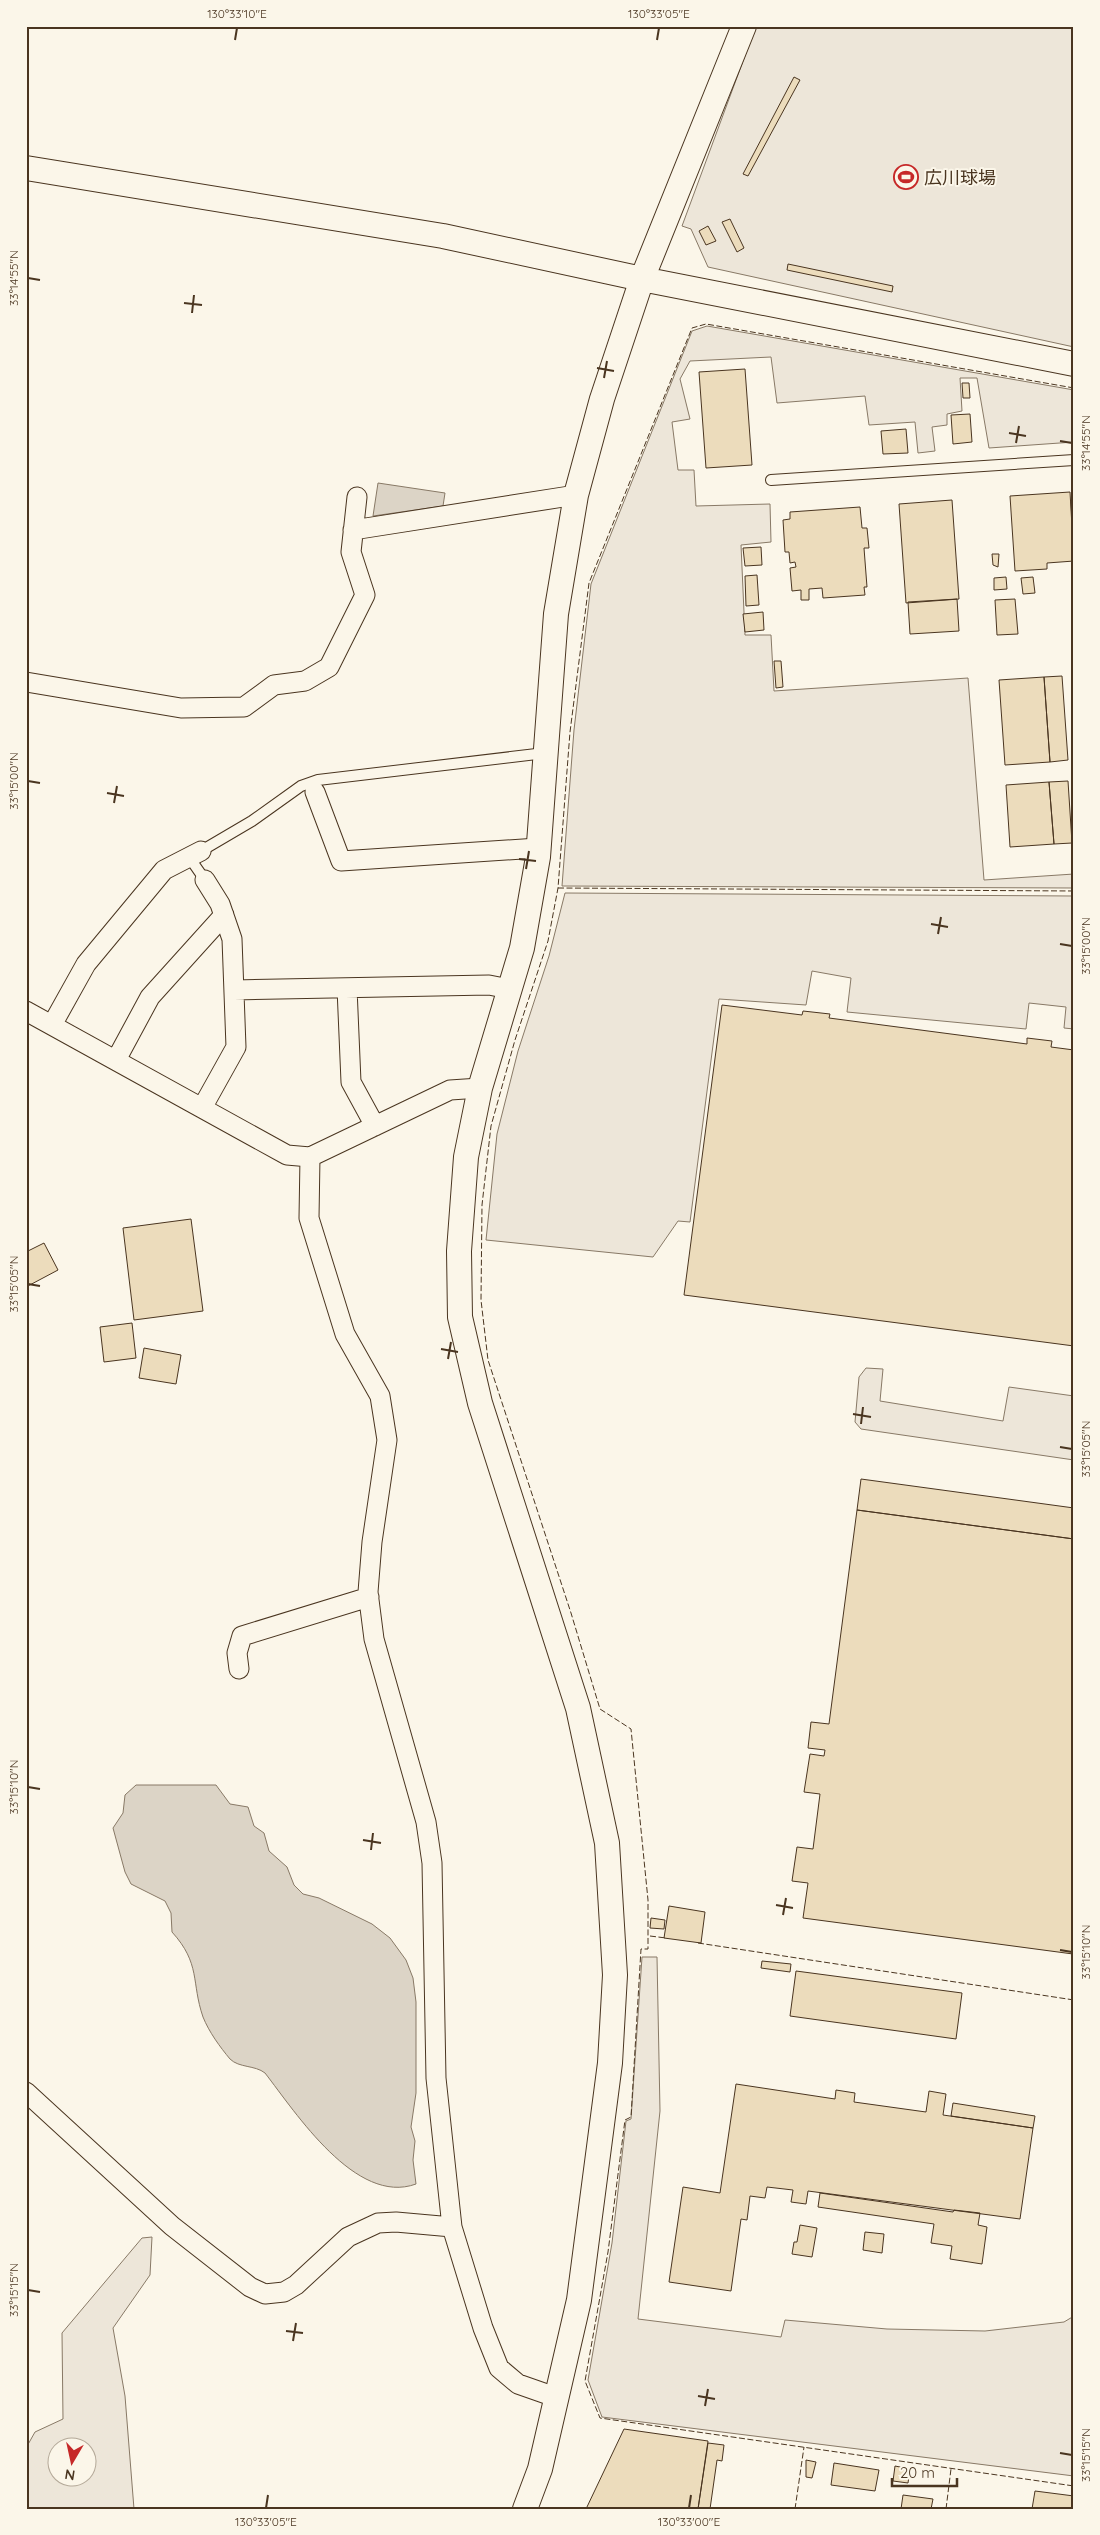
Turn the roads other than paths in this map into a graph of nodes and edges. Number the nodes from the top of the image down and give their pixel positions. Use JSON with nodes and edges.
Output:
{"nodes":[{"id":1,"x":744,"y":26,"type":"edge"},
{"id":2,"x":26,"y":168,"type":"edge"},
{"id":3,"x":642,"y":279,"type":"junction"},
{"id":4,"x":1074,"y":364,"type":"edge"},
{"id":5,"x":1074,"y":460,"type":"edge"},
{"id":6,"x":771,"y":480,"type":"dead end"},
{"id":7,"x":576,"y":495,"type":"junction"},
{"id":8,"x":357,"y":497,"type":"dead end"},
{"id":9,"x":353,"y":530,"type":"junction"},
{"id":10,"x":26,"y":682,"type":"edge"},
{"id":11,"x":546,"y":753,"type":"junction"},
{"id":12,"x":315,"y":792,"type":"dead end"},
{"id":13,"x":538,"y":848,"type":"junction"},
{"id":14,"x":195,"y":854,"type":"junction"},
{"id":15,"x":205,"y":880,"type":"joint"},
{"id":16,"x":224,"y":915,"type":"junction"},
{"id":17,"x":347,"y":988,"type":"junction"},
{"id":18,"x":509,"y":989,"type":"junction"},
{"id":19,"x":234,"y":990,"type":"junction"},
{"id":20,"x":26,"y":1011,"type":"edge"},
{"id":21,"x":52,"y":1025,"type":"junction"},
{"id":22,"x":116,"y":1060,"type":"junction"},
{"id":23,"x":480,"y":1088,"type":"junction"},
{"id":24,"x":202,"y":1108,"type":"junction"},
{"id":25,"x":376,"y":1126,"type":"junction"},
{"id":26,"x":310,"y":1157,"type":"junction"},
{"id":27,"x":369,"y":1597,"type":"junction"},
{"id":28,"x":239,"y":1668,"type":"dead end"},
{"id":29,"x":26,"y":2092,"type":"edge"},
{"id":30,"x":452,"y":2226,"type":"junction"},
{"id":31,"x":558,"y":2398,"type":"junction"},
{"id":32,"x":525,"y":2509,"type":"edge"}],
"edges":[{"from":1,"to":3,"type":"street"},
{"from":2,"to":3,"type":"street"},
{"from":3,"to":4,"type":"street"},
{"from":3,"to":7,"type":"street"},
{"from":5,"to":6,"type":"lane"},
{"from":7,"to":9,"type":"street"},
{"from":7,"to":11,"type":"street"},
{"from":8,"to":9,"type":"street"},
{"from":9,"to":10,"type":"street"},
{"from":11,"to":13,"type":"street"},
{"from":11,"to":14,"type":"lane"},
{"from":12,"to":13,"type":"street"},
{"from":13,"to":18,"type":"street"},
{"from":14,"to":15,"type":"lane"},
{"from":14,"to":21,"type":"street"},
{"from":15,"to":16,"type":"street"},
{"from":16,"to":19,"type":"street"},
{"from":16,"to":22,"type":"street"},
{"from":17,"to":18,"type":"street"},
{"from":17,"to":19,"type":"street"},
{"from":17,"to":25,"type":"street"},
{"from":18,"to":23,"type":"street"},
{"from":19,"to":24,"type":"street"},
{"from":20,"to":21,"type":"street"},
{"from":21,"to":22,"type":"street"},
{"from":22,"to":24,"type":"street"},
{"from":23,"to":25,"type":"street"},
{"from":23,"to":31,"type":"street"},
{"from":24,"to":26,"type":"street"},
{"from":25,"to":26,"type":"street"},
{"from":26,"to":27,"type":"street"},
{"from":27,"to":28,"type":"street"},
{"from":27,"to":30,"type":"street"},
{"from":29,"to":30,"type":"street"},
{"from":30,"to":31,"type":"street"},
{"from":31,"to":32,"type":"street"}]}
